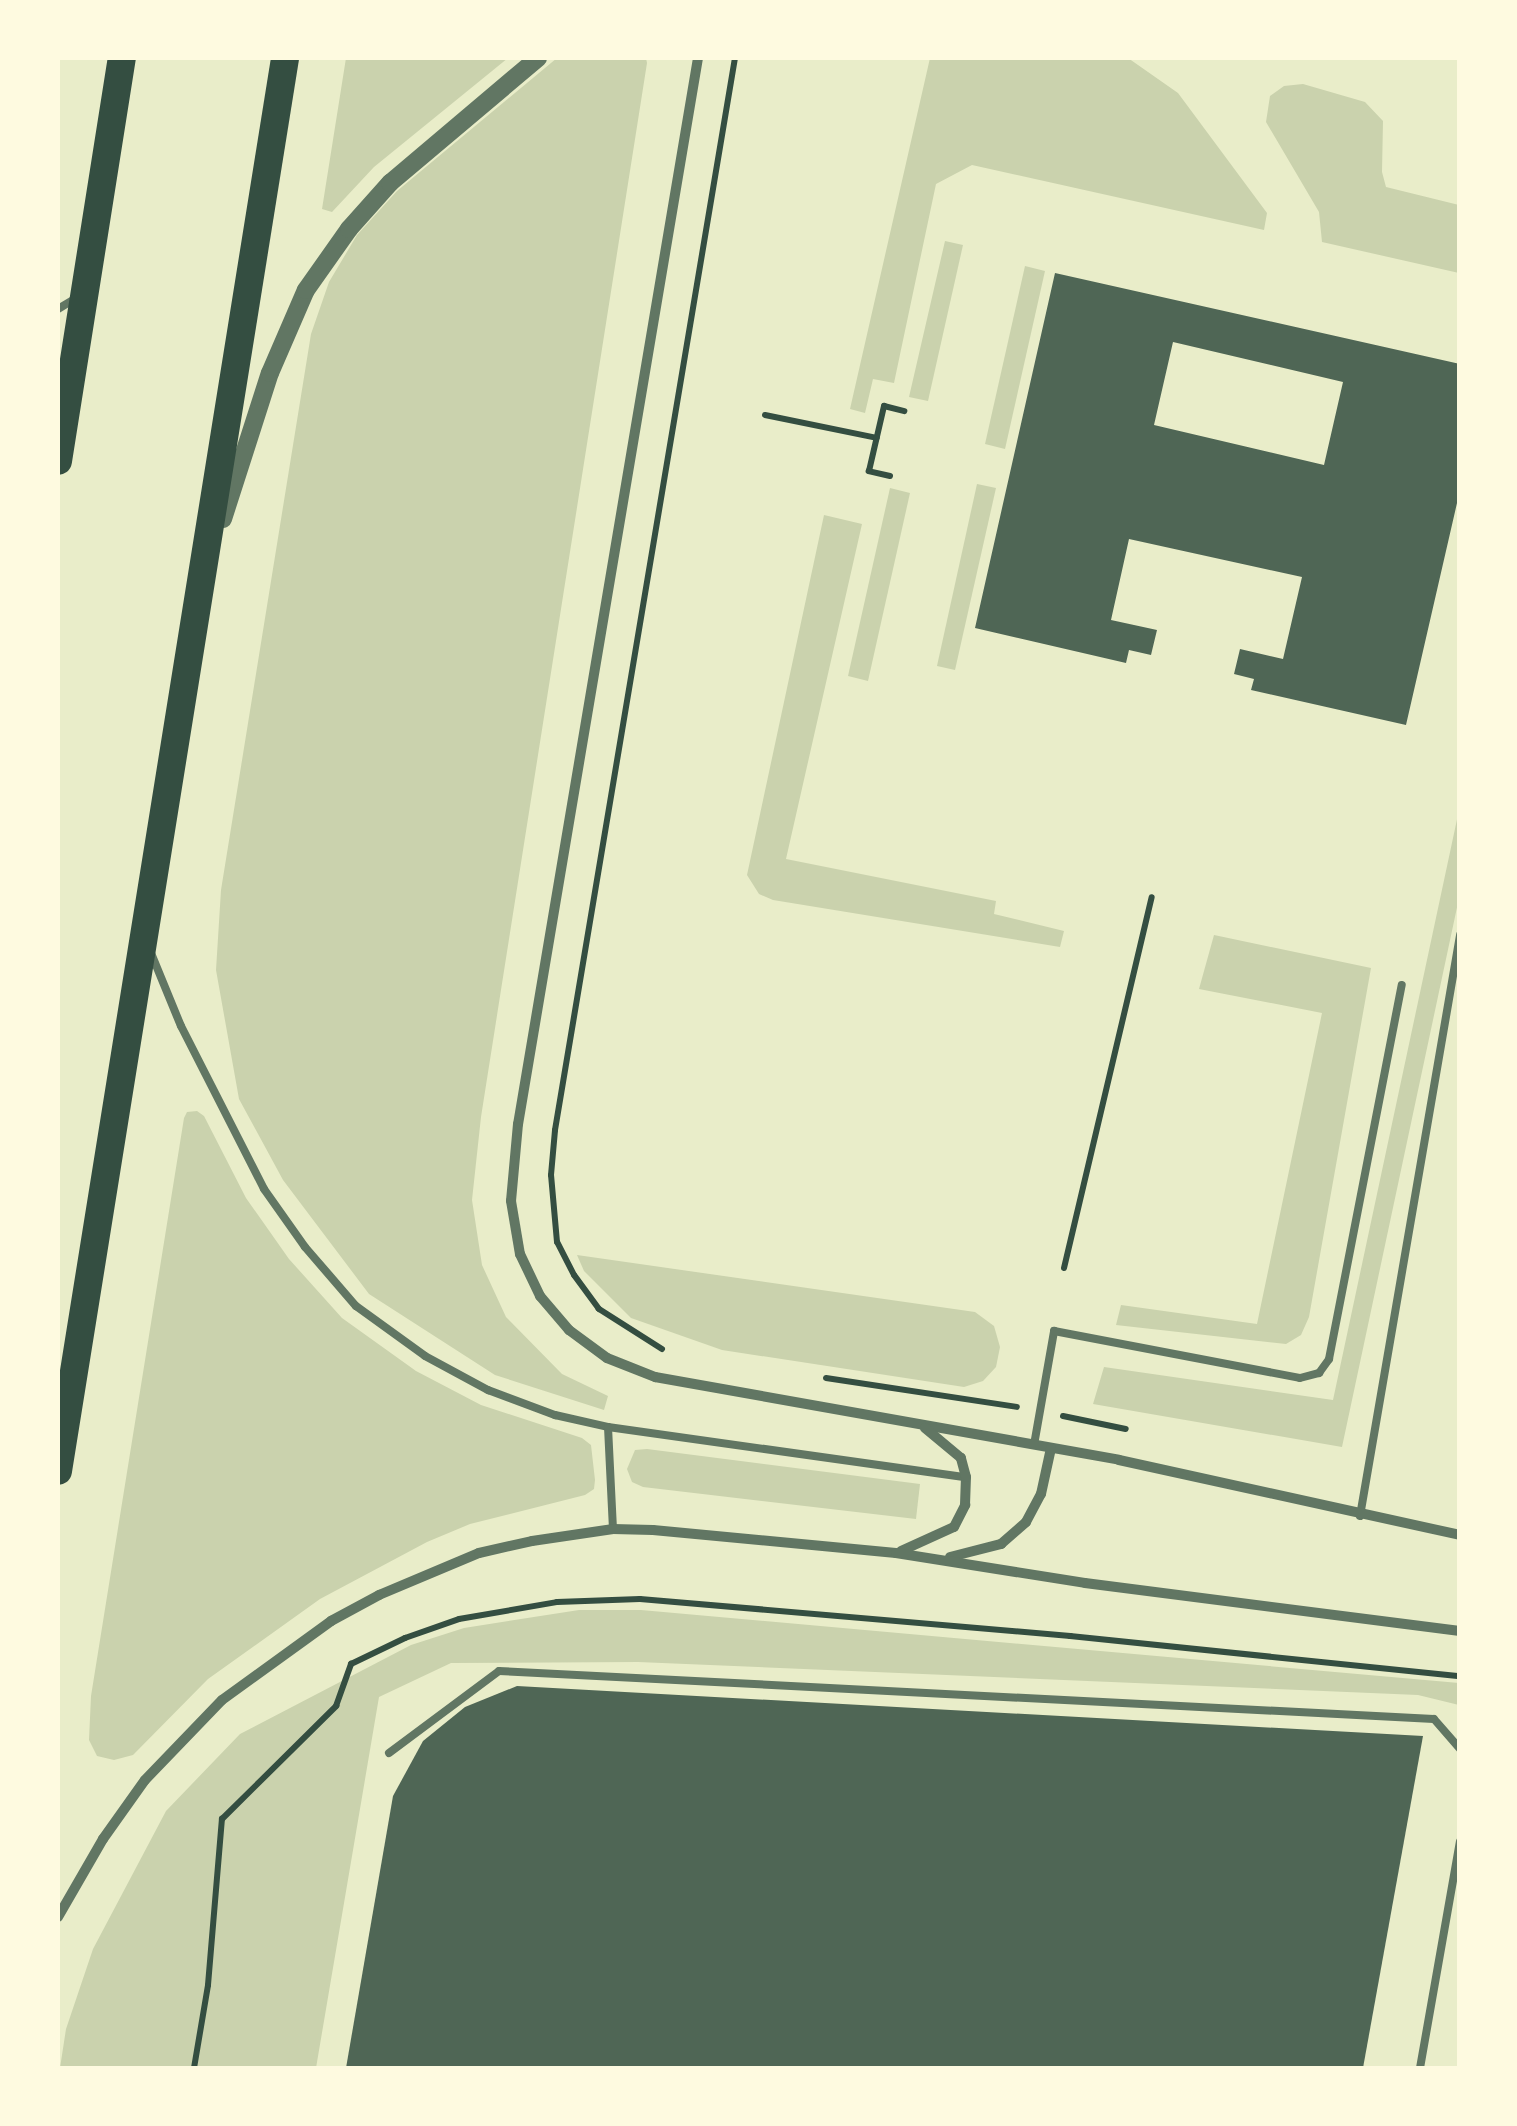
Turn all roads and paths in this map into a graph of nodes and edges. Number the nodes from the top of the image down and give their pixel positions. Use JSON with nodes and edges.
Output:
{"nodes":[{"id":1,"x":122,"y":58,"type":"edge"},
{"id":2,"x":285,"y":58,"type":"edge"},
{"id":3,"x":538,"y":58,"type":"edge"},
{"id":4,"x":698,"y":58,"type":"edge"},
{"id":5,"x":735,"y":58,"type":"edge"},
{"id":6,"x":84,"y":293,"type":"junction"},
{"id":7,"x":58,"y":309,"type":"edge"},
{"id":8,"x":904,"y":411,"type":"dead end"},
{"id":9,"x":765,"y":415,"type":"dead end"},
{"id":10,"x":877,"y":438,"type":"junction"},
{"id":11,"x":58,"y":460,"type":"edge"},
{"id":12,"x":890,"y":476,"type":"dead end"},
{"id":13,"x":190,"y":645,"type":"junction"},
{"id":14,"x":1152,"y":897,"type":"dead end"},
{"id":15,"x":144,"y":934,"type":"junction"},
{"id":16,"x":1460,"y":935,"type":"edge"},
{"id":17,"x":1402,"y":985,"type":"dead end"},
{"id":18,"x":1064,"y":1268,"type":"dead end"},
{"id":19,"x":676,"y":1352,"type":"dead end"},
{"id":20,"x":814,"y":1376,"type":"dead end"},
{"id":21,"x":1041,"y":1412,"type":"junction"},
{"id":22,"x":916,"y":1424,"type":"junction"},
{"id":23,"x":608,"y":1428,"type":"junction"},
{"id":24,"x":1126,"y":1429,"type":"dead end"},
{"id":25,"x":1034,"y":1444,"type":"junction"},
{"id":26,"x":1051,"y":1448,"type":"junction"},
{"id":27,"x":58,"y":1470,"type":"edge"},
{"id":28,"x":966,"y":1476,"type":"junction"},
{"id":29,"x":1360,"y":1516,"type":"junction"},
{"id":30,"x":613,"y":1529,"type":"junction"},
{"id":31,"x":1460,"y":1535,"type":"edge"},
{"id":32,"x":896,"y":1553,"type":"junction"},
{"id":33,"x":939,"y":1558,"type":"junction"},
{"id":34,"x":1460,"y":1631,"type":"edge"},
{"id":35,"x":1460,"y":1676,"type":"edge"},
{"id":36,"x":1460,"y":1749,"type":"edge"},
{"id":37,"x":389,"y":1754,"type":"dead end"},
{"id":38,"x":1460,"y":1842,"type":"edge"},
{"id":39,"x":1458,"y":1854,"type":"edge"},
{"id":40,"x":58,"y":1917,"type":"edge"},
{"id":41,"x":194,"y":2068,"type":"edge"},
{"id":42,"x":1420,"y":2068,"type":"edge"}],
"edges":[{"from":1,"to":6,"type":"highway"},
{"from":2,"to":13,"type":"highway"},
{"from":3,"to":13,"type":"street"},
{"from":4,"to":22,"type":"street"},
{"from":5,"to":19,"type":"path"},
{"from":6,"to":7,"type":"lane"},
{"from":6,"to":11,"type":"highway"},
{"from":8,"to":10,"type":"path"},
{"from":9,"to":10,"type":"path"},
{"from":10,"to":12,"type":"path"},
{"from":13,"to":15,"type":"highway"},
{"from":14,"to":18,"type":"path"},
{"from":15,"to":23,"type":"lane"},
{"from":15,"to":27,"type":"highway"},
{"from":16,"to":29,"type":"lane"},
{"from":17,"to":21,"type":"lane"},
{"from":20,"to":21,"type":"path"},
{"from":21,"to":24,"type":"path"},
{"from":21,"to":25,"type":"lane"},
{"from":22,"to":25,"type":"street"},
{"from":22,"to":28,"type":"street"},
{"from":23,"to":28,"type":"lane"},
{"from":23,"to":30,"type":"lane"},
{"from":25,"to":26,"type":"street"},
{"from":26,"to":29,"type":"street"},
{"from":26,"to":33,"type":"street"},
{"from":28,"to":32,"type":"street"},
{"from":29,"to":31,"type":"street"},
{"from":30,"to":32,"type":"street"},
{"from":30,"to":40,"type":"street"},
{"from":32,"to":33,"type":"street"},
{"from":33,"to":34,"type":"street"},
{"from":35,"to":41,"type":"path"},
{"from":36,"to":37,"type":"lane"},
{"from":38,"to":39,"type":"lane"},
{"from":39,"to":42,"type":"lane"}]}
